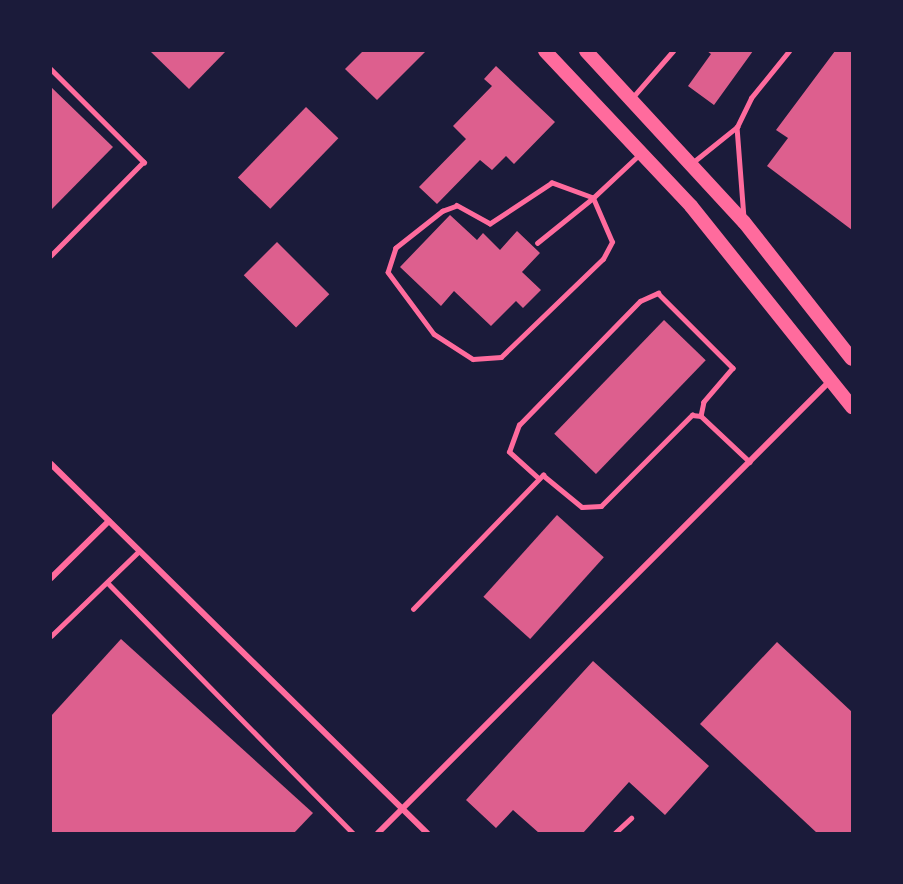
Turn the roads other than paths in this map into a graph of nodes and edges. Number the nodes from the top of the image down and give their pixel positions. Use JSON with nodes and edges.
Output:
{"nodes":[{"id":1,"x":545,"y":51,"type":"edge"},
{"id":2,"x":586,"y":51,"type":"edge"},
{"id":3,"x":673,"y":51,"type":"edge"},
{"id":4,"x":789,"y":51,"type":"edge"},
{"id":5,"x":51,"y":69,"type":"edge"},
{"id":6,"x":631,"y":99,"type":"junction"},
{"id":7,"x":737,"y":127,"type":"junction"},
{"id":8,"x":642,"y":153,"type":"junction"},
{"id":9,"x":692,"y":163,"type":"junction"},
{"id":10,"x":593,"y":198,"type":"junction"},
{"id":11,"x":744,"y":222,"type":"junction"},
{"id":12,"x":537,"y":243,"type":"dead end"},
{"id":13,"x":51,"y":256,"type":"edge"},
{"id":14,"x":852,"y":359,"type":"edge"},
{"id":15,"x":831,"y":380,"type":"junction"},
{"id":16,"x":852,"y":408,"type":"edge"},
{"id":17,"x":701,"y":416,"type":"junction"},
{"id":18,"x":750,"y":462,"type":"junction"},
{"id":19,"x":51,"y":464,"type":"edge"},
{"id":20,"x":539,"y":478,"type":"junction"},
{"id":21,"x":109,"y":521,"type":"junction"},
{"id":22,"x":139,"y":551,"type":"junction"},
{"id":23,"x":51,"y":578,"type":"edge"},
{"id":24,"x":108,"y":583,"type":"junction"},
{"id":25,"x":413,"y":609,"type":"dead end"},
{"id":26,"x":51,"y":636,"type":"edge"},
{"id":27,"x":402,"y":809,"type":"junction"},
{"id":28,"x":631,"y":818,"type":"dead end"},
{"id":29,"x":353,"y":833,"type":"edge"},
{"id":30,"x":378,"y":833,"type":"edge"},
{"id":31,"x":427,"y":833,"type":"edge"},
{"id":32,"x":615,"y":833,"type":"edge"}],
"edges":[{"from":1,"to":8,"type":"main road"},
{"from":2,"to":6,"type":"main road"},
{"from":3,"to":6,"type":"lane"},
{"from":4,"to":7,"type":"lane"},
{"from":5,"to":13,"type":"lane"},
{"from":6,"to":9,"type":"main road"},
{"from":7,"to":9,"type":"lane"},
{"from":7,"to":11,"type":"lane"},
{"from":8,"to":10,"type":"lane"},
{"from":8,"to":15,"type":"main road"},
{"from":9,"to":11,"type":"main road"},
{"from":10,"to":10,"type":"lane"},
{"from":10,"to":12,"type":"lane"},
{"from":11,"to":14,"type":"main road"},
{"from":15,"to":16,"type":"main road"},
{"from":15,"to":18,"type":"street"},
{"from":17,"to":18,"type":"lane"},
{"from":17,"to":20,"type":"lane"},
{"from":17,"to":20,"type":"lane"},
{"from":18,"to":27,"type":"street"},
{"from":19,"to":21,"type":"street"},
{"from":20,"to":25,"type":"lane"},
{"from":21,"to":22,"type":"street"},
{"from":21,"to":23,"type":"street"},
{"from":22,"to":24,"type":"lane"},
{"from":22,"to":27,"type":"street"},
{"from":24,"to":26,"type":"lane"},
{"from":24,"to":29,"type":"lane"},
{"from":27,"to":30,"type":"street"},
{"from":27,"to":31,"type":"street"},
{"from":28,"to":32,"type":"lane"}]}
